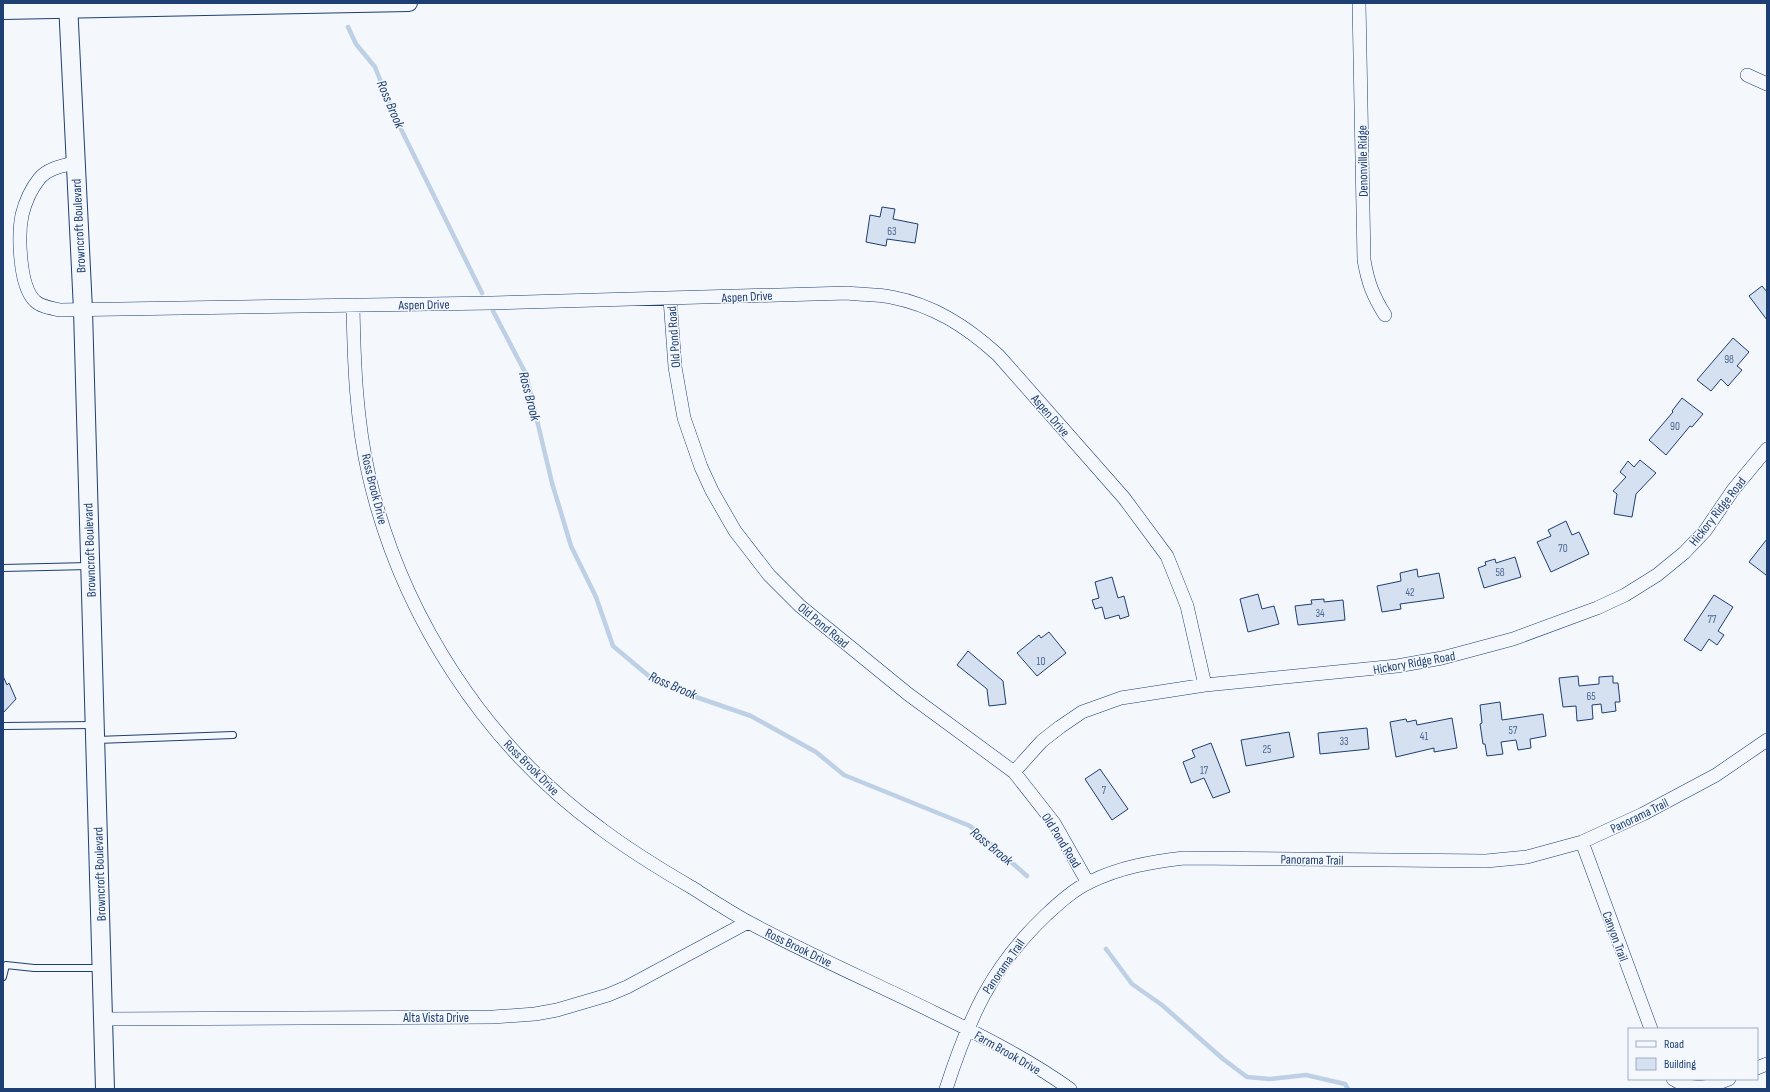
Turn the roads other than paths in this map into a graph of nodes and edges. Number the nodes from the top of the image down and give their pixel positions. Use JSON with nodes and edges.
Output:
{"nodes":[{"id":1,"x":409,"y":3,"type":"edge"},
{"id":2,"x":1359,"y":3,"type":"edge"},
{"id":3,"x":68,"y":7,"type":"edge"},
{"id":4,"x":3,"y":12,"type":"edge"},
{"id":5,"x":1747,"y":75,"type":"dead end"},
{"id":6,"x":1767,"y":84,"type":"edge"},
{"id":7,"x":74,"y":163,"type":"junction"},
{"id":8,"x":670,"y":299,"type":"junction"},
{"id":9,"x":353,"y":305,"type":"junction"},
{"id":10,"x":83,"y":310,"type":"junction"},
{"id":11,"x":1385,"y":315,"type":"dead end"},
{"id":12,"x":1767,"y":449,"type":"edge"},
{"id":13,"x":90,"y":566,"type":"junction"},
{"id":14,"x":3,"y":568,"type":"edge"},
{"id":15,"x":1205,"y":685,"type":"junction"},
{"id":16,"x":3,"y":726,"type":"edge"},
{"id":17,"x":95,"y":732,"type":"junction"},
{"id":18,"x":233,"y":735,"type":"dead end"},
{"id":19,"x":1767,"y":740,"type":"edge"},
{"id":20,"x":1014,"y":772,"type":"junction"},
{"id":21,"x":1582,"y":842,"type":"junction"},
{"id":22,"x":1088,"y":882,"type":"junction"},
{"id":23,"x":748,"y":922,"type":"junction"},
{"id":24,"x":4,"y":965,"type":"edge"},
{"id":25,"x":102,"y":968,"type":"junction"},
{"id":26,"x":3,"y":977,"type":"edge"},
{"id":27,"x":103,"y":1019,"type":"junction"},
{"id":28,"x":967,"y":1028,"type":"junction"},
{"id":29,"x":1651,"y":1028,"type":"edge"},
{"id":30,"x":1674,"y":1080,"type":"edge"},
{"id":31,"x":1726,"y":1080,"type":"edge"},
{"id":32,"x":106,"y":1089,"type":"edge"},
{"id":33,"x":946,"y":1089,"type":"edge"},
{"id":34,"x":1070,"y":1089,"type":"edge"}],
"edges":[{"from":1,"to":3,"type":"street"},
{"from":2,"to":11,"type":"street","name":"Denonville Ridge"},
{"from":3,"to":4,"type":"street"},
{"from":3,"to":7,"type":"main road","name":"Browncroft Boulevard"},
{"from":5,"to":6,"type":"street"},
{"from":7,"to":10,"type":"main road","name":"Browncroft Boulevard"},
{"from":7,"to":10,"type":"street","name":"Aspen Drive"},
{"from":8,"to":9,"type":"street","name":"Aspen Drive"},
{"from":8,"to":15,"type":"street","name":"Aspen Drive"},
{"from":8,"to":20,"type":"street","name":"Old Pond Road"},
{"from":9,"to":10,"type":"street","name":"Aspen Drive"},
{"from":9,"to":23,"type":"street","name":"Ross Brook Drive"},
{"from":10,"to":13,"type":"main road","name":"Browncroft Boulevard"},
{"from":12,"to":15,"type":"street","name":"Hickory Ridge Road"},
{"from":13,"to":14,"type":"lane"},
{"from":13,"to":17,"type":"main road","name":"Browncroft Boulevard"},
{"from":15,"to":20,"type":"street","name":"Hickory Ridge Road"},
{"from":16,"to":17,"type":"lane"},
{"from":17,"to":18,"type":"lane"},
{"from":17,"to":25,"type":"main road","name":"Browncroft Boulevard"},
{"from":19,"to":21,"type":"street","name":"Panorama Trail"},
{"from":20,"to":22,"type":"street","name":"Old Pond Road"},
{"from":21,"to":22,"type":"street","name":"Panorama Trail"},
{"from":21,"to":29,"type":"street","name":"Canyon Trail"},
{"from":22,"to":28,"type":"street","name":"Panorama Trail"},
{"from":23,"to":27,"type":"street","name":"Alta Vista Drive"},
{"from":23,"to":28,"type":"street","name":"Ross Brook Drive"},
{"from":24,"to":25,"type":"lane"},
{"from":24,"to":26,"type":"lane"},
{"from":25,"to":27,"type":"main road","name":"Browncroft Boulevard"},
{"from":27,"to":32,"type":"main road","name":"Browncroft Boulevard"},
{"from":28,"to":33,"type":"street","name":"Panorama Trail"},
{"from":28,"to":34,"type":"street","name":"Farm Brook Drive"},
{"from":30,"to":31,"type":"street"}]}
